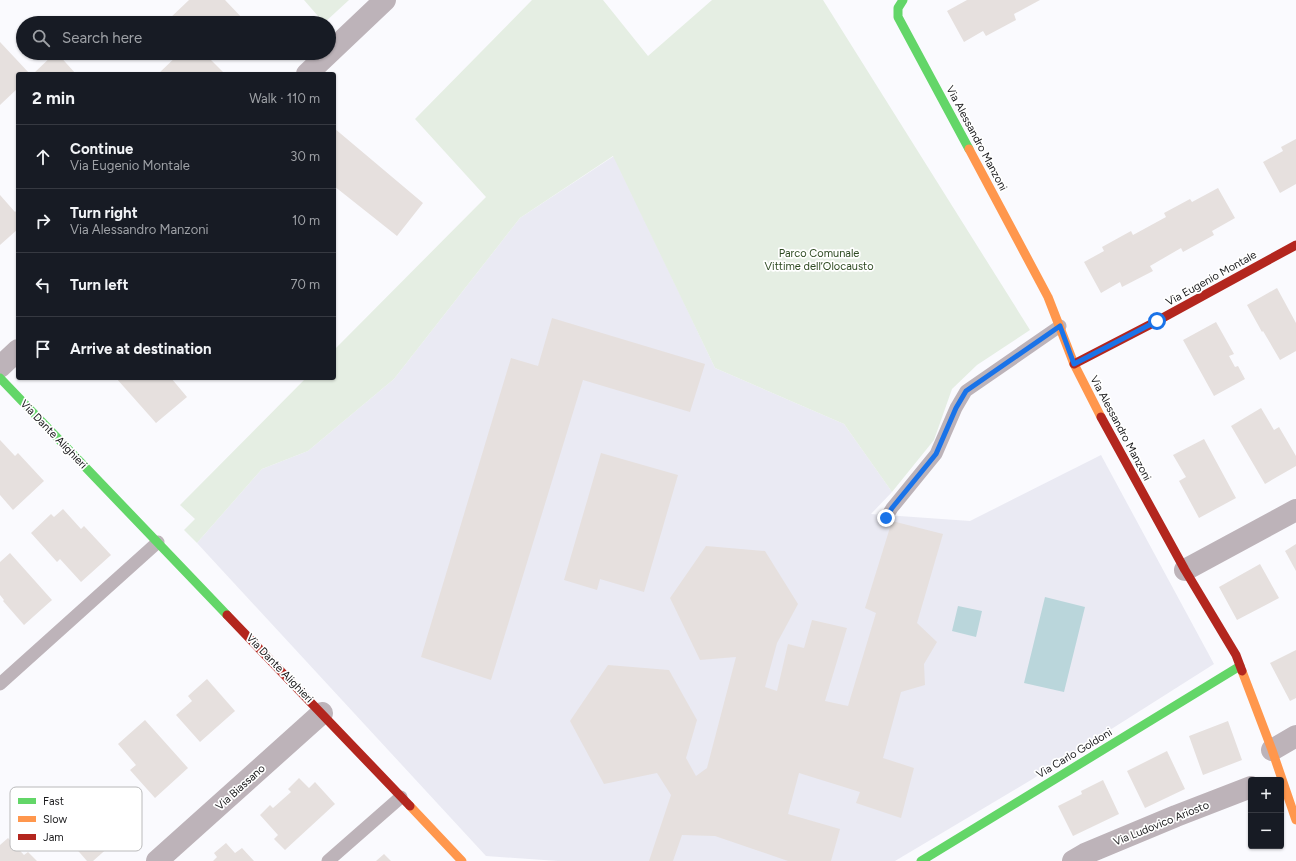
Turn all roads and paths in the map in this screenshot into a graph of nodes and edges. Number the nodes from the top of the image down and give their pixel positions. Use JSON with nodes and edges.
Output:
{"nodes":[{"id":1,"x":385,"y":0,"type":"edge"},
{"id":2,"x":900,"y":3,"type":"edge"},
{"id":3,"x":336,"y":46,"type":"edge"},
{"id":4,"x":322,"y":60,"type":"edge"},
{"id":5,"x":309,"y":72,"type":"edge"},
{"id":6,"x":1296,"y":245,"type":"edge"},
{"id":7,"x":1060,"y":326,"type":"junction"},
{"id":8,"x":16,"y":352,"type":"edge"},
{"id":9,"x":1074,"y":364,"type":"junction"},
{"id":10,"x":0,"y":367,"type":"edge"},
{"id":11,"x":0,"y":378,"type":"edge"},
{"id":12,"x":1296,"y":510,"type":"edge"},
{"id":13,"x":886,"y":518,"type":"dead end"},
{"id":14,"x":158,"y":542,"type":"junction"},
{"id":15,"x":1185,"y":570,"type":"junction"},
{"id":16,"x":1240,"y":666,"type":"junction"},
{"id":17,"x":0,"y":684,"type":"edge"},
{"id":18,"x":322,"y":713,"type":"junction"},
{"id":19,"x":1296,"y":736,"type":"edge"},
{"id":20,"x":1272,"y":750,"type":"junction"},
{"id":21,"x":1275,"y":777,"type":"edge"},
{"id":22,"x":1248,"y":788,"type":"edge"},
{"id":23,"x":1284,"y":796,"type":"edge"},
{"id":24,"x":401,"y":797,"type":"junction"},
{"id":25,"x":1296,"y":820,"type":"edge"},
{"id":26,"x":157,"y":861,"type":"edge"},
{"id":27,"x":328,"y":861,"type":"edge"},
{"id":28,"x":462,"y":861,"type":"edge"},
{"id":29,"x":921,"y":861,"type":"edge"},
{"id":30,"x":1073,"y":861,"type":"edge"}],
"edges":[{"from":1,"to":3,"type":"street"},
{"from":2,"to":7,"type":"street","name":"Via Alessandro Manzoni"},
{"from":4,"to":5,"type":"street"},
{"from":6,"to":9,"type":"street","name":"Via Eugenio Montale"},
{"from":7,"to":9,"type":"street","name":"Via Alessandro Manzoni"},
{"from":7,"to":13,"type":"lane"},
{"from":8,"to":10,"type":"street"},
{"from":9,"to":15,"type":"street","name":"Via Alessandro Manzoni"},
{"from":11,"to":14,"type":"street","name":"Via Dante Alighieri"},
{"from":12,"to":15,"type":"street"},
{"from":14,"to":17,"type":"lane"},
{"from":14,"to":18,"type":"street","name":"Via Dante Alighieri"},
{"from":15,"to":16,"type":"street","name":"Via Alessandro Manzoni"},
{"from":16,"to":20,"type":"street","name":"Via Alessandro Manzoni"},
{"from":16,"to":29,"type":"street","name":"Via Carlo Goldoni"},
{"from":18,"to":24,"type":"street","name":"Via Dante Alighieri"},
{"from":18,"to":26,"type":"street","name":"Via Biassano"},
{"from":19,"to":20,"type":"street"},
{"from":20,"to":21,"type":"street","name":"Via Alessandro Manzoni"},
{"from":22,"to":30,"type":"street","name":"Via Ludovico Ariosto"},
{"from":23,"to":25,"type":"street","name":"Via Alessandro Manzoni"},
{"from":24,"to":27,"type":"lane"},
{"from":24,"to":28,"type":"street","name":"Via Dante Alighieri"}]}
